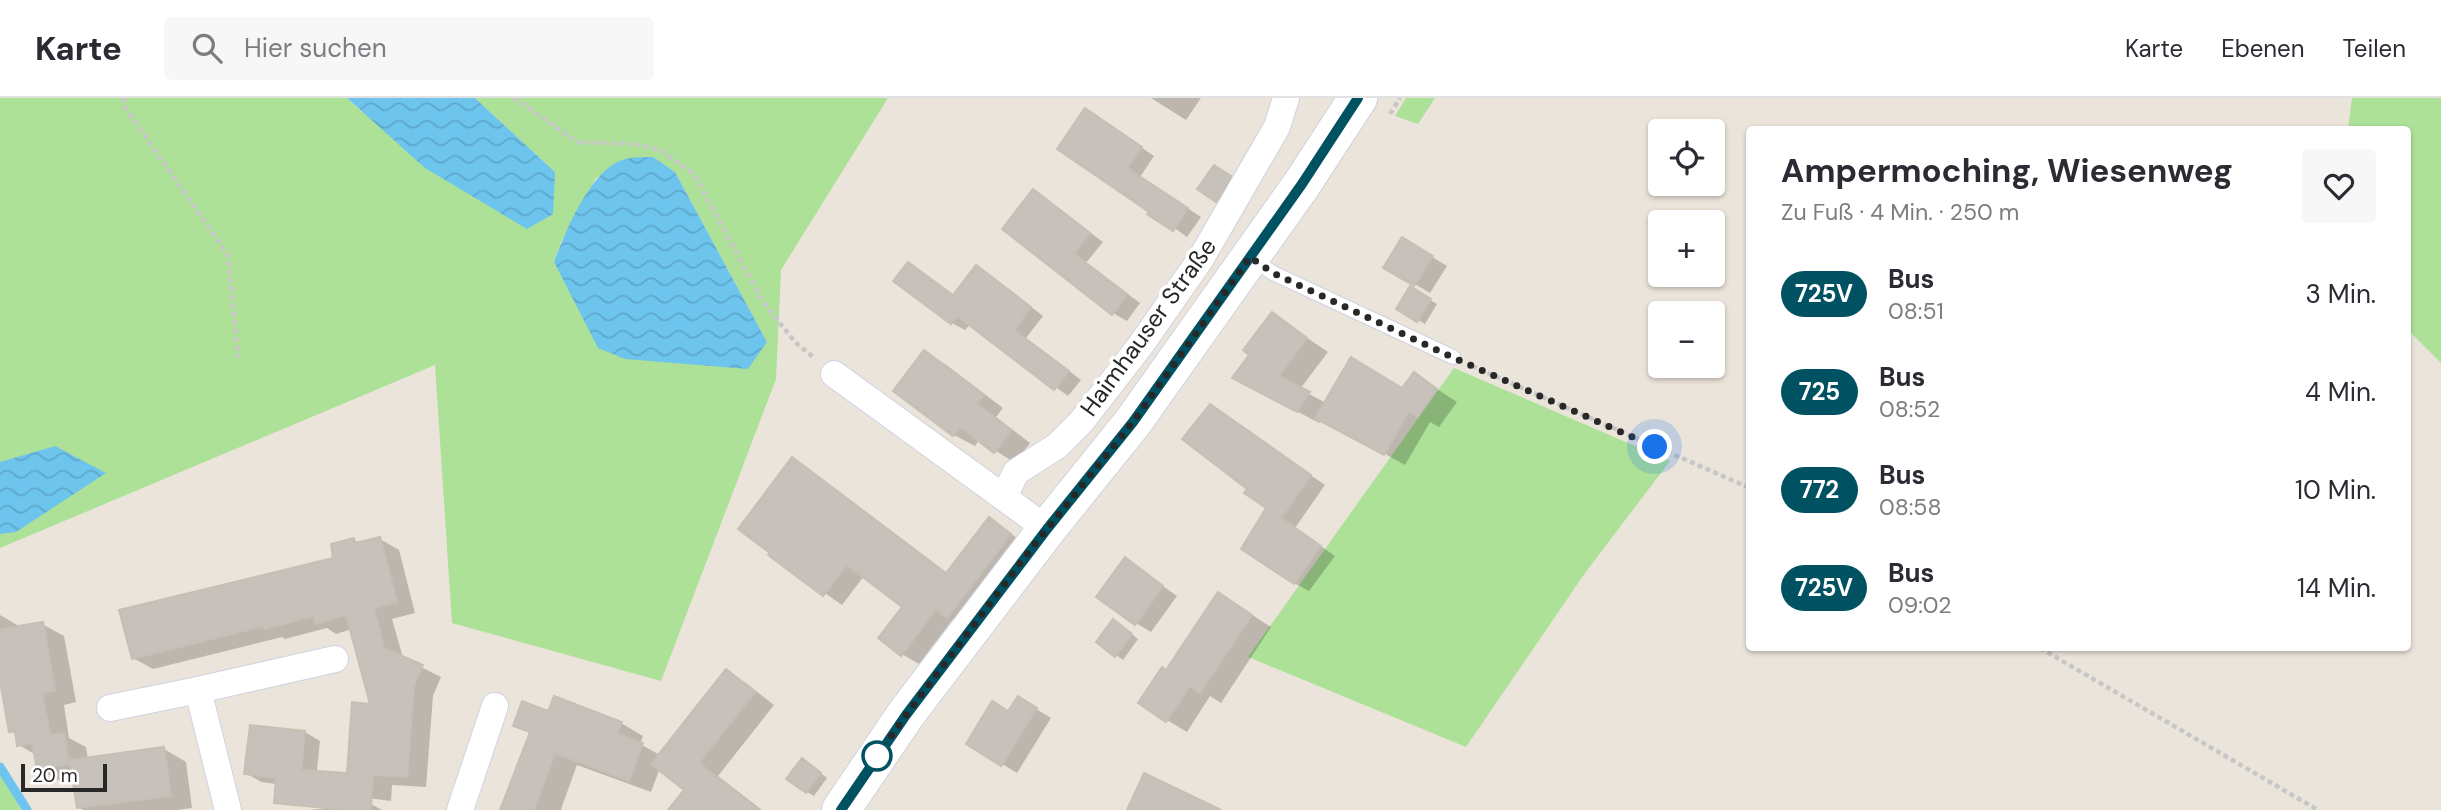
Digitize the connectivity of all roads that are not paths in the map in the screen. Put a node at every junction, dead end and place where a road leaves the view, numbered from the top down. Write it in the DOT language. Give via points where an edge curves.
graph roads {
  1 [pos="1286,98"];
  2 [pos="1351,100"];
  3 [pos="1250,257"];
  4 [pos="1452,357"];
  5 [pos="834,374"];
  6 [pos="1004,496"];
  7 [pos="1047,529"];
  8 [pos="335,659"];
  9 [pos="198,690"];
  10 [pos="495,706"];
  11 [pos="110,708"];
  12 [pos="229,810"];
  13 [pos="460,810"];
  14 [pos="841,810"];
  1 -- 6 [label="street, Haimhauser Straße" via="1277,127 1175,299 1081,422 1057,446 1016,472"];
  2 -- 3 [label="main road, Haimhauser Straße" via="1302,184"];
  3 -- 4 [label="lane" via="1273,273"];
  3 -- 7 [label="main road, Haimhauser Straße" via="1133,422"];
  5 -- 6 [label="street"];
  6 -- 7 [label="street"];
  7 -- 14 [label="main road, Haimhauser Straße" via="906,715"];
  8 -- 9 [label="street"];
  9 -- 11 [label="street"];
  9 -- 12 [label="street"];
  10 -- 13 [label="street"];
}
